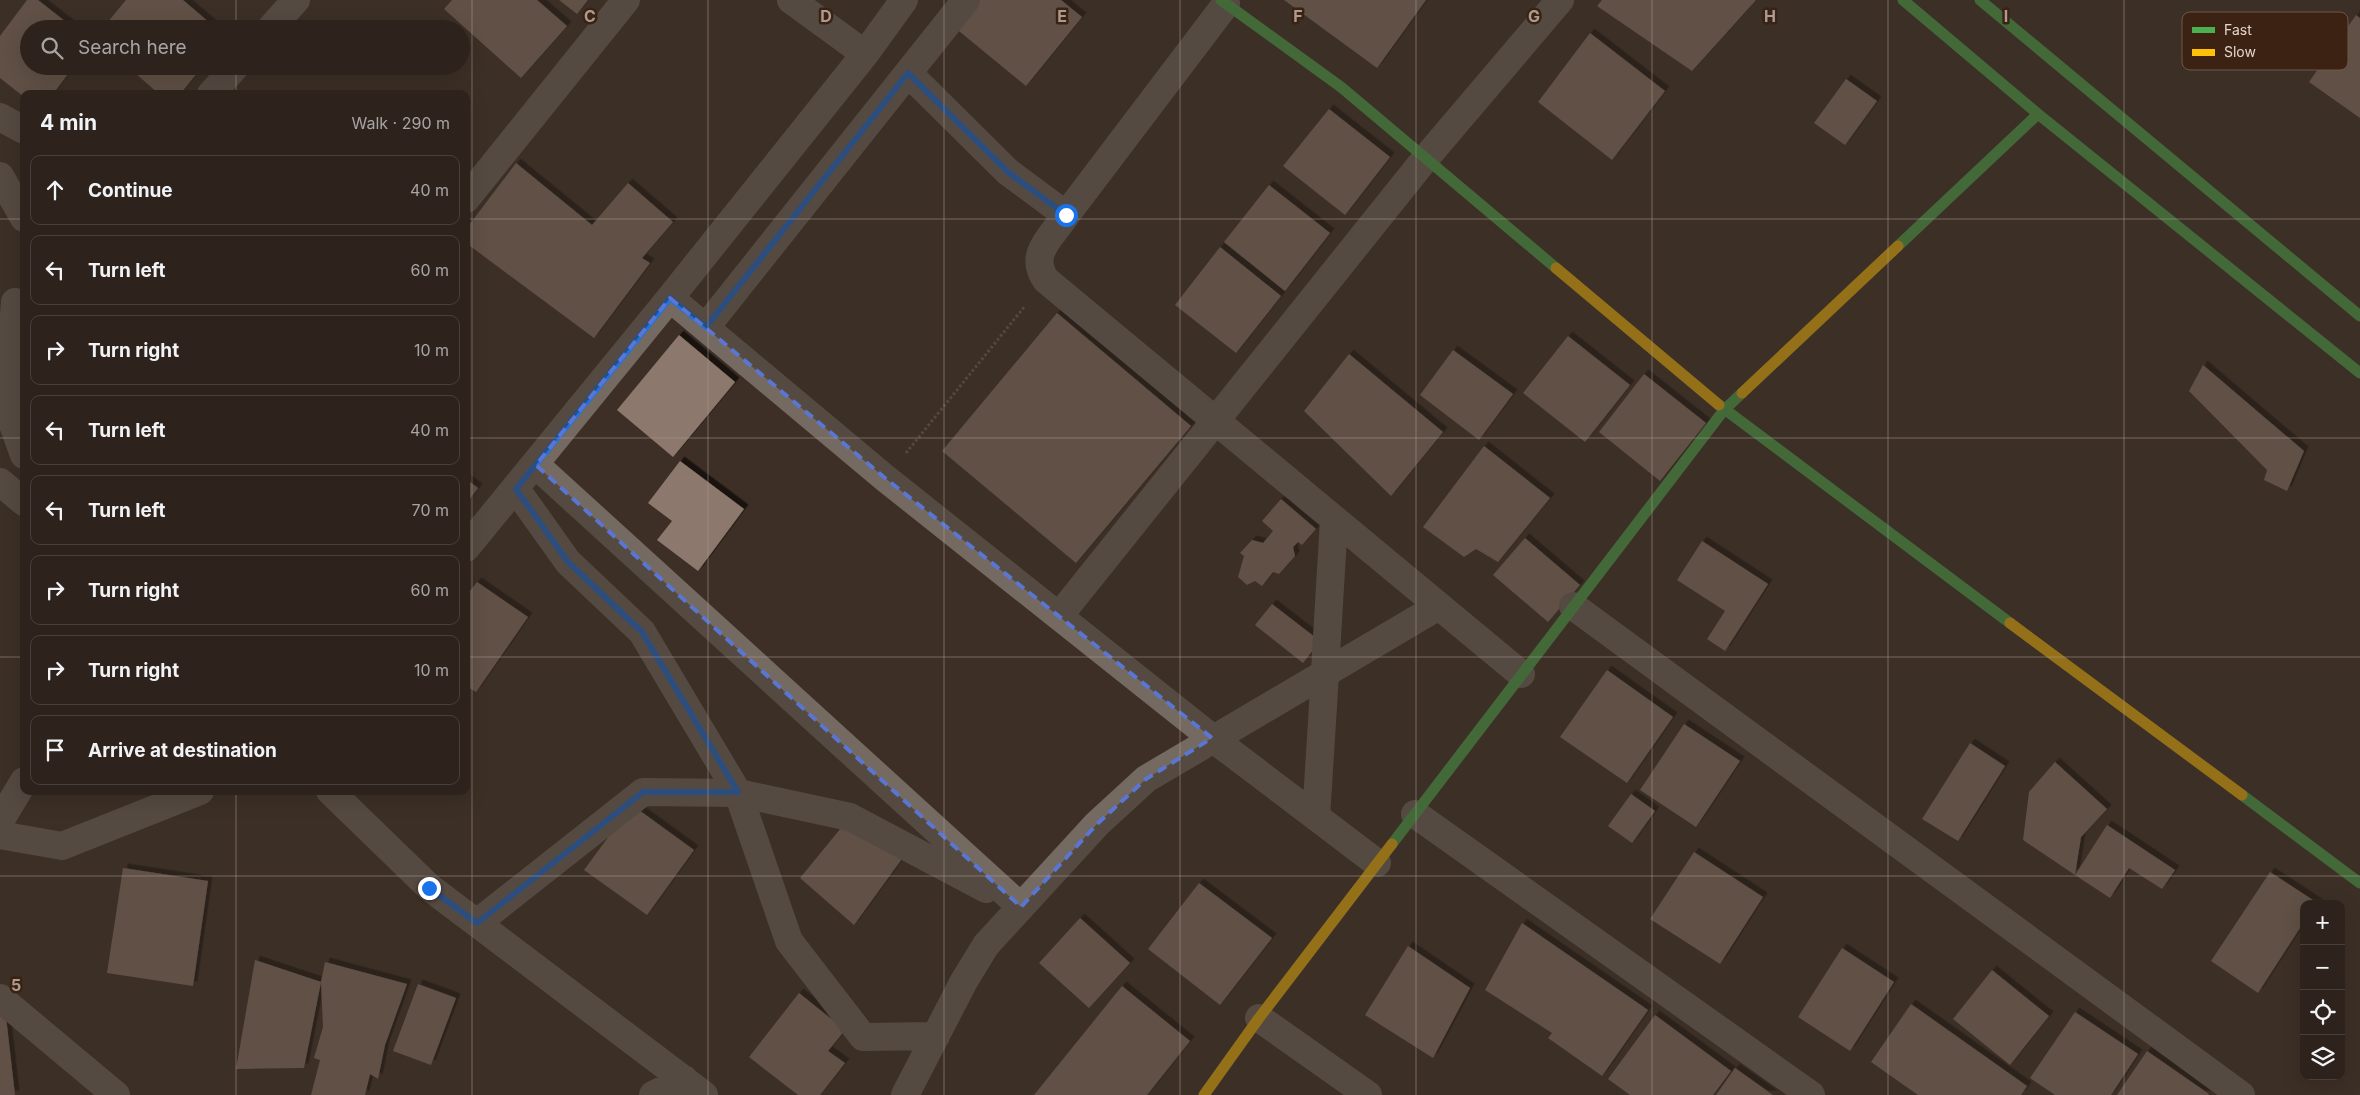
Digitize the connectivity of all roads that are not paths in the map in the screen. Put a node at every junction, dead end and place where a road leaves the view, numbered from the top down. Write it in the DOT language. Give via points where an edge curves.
graph roads {
  1 [pos="296,0"];
  2 [pos="626,0"];
  3 [pos="791,0"];
  4 [pos="904,0"];
  5 [pos="966,0"];
  6 [pos="1560,0"];
  7 [pos="1902,0"];
  8 [pos="1980,0"];
  9 [pos="1224,2"];
  10 [pos="278,20"];
  11 [pos="865,54"];
  12 [pos="908,73"];
  13 [pos="228,75"];
  14 [pos="215,90"];
  15 [pos="2038,114"];
  16 [pos="0,117"];
  17 [pos="20,128"];
  18 [pos="1425,159"];
  19 [pos="8,185"];
  20 [pos="470,194"];
  21 [pos="20,210"];
  22 [pos="1066,215"];
  23 [pos="670,298"];
  24 [pos="13,304"];
  25 [pos="2360,316"];
  26 [pos="706,327"];
  27 [pos="2360,373"];
  28 [pos="1724,410"];
  29 [pos="1214,420"];
  30 [pos="20,444"];
  31 [pos="536,465"];
  32 [pos="0,482"];
  33 [pos="516,489"];
  34 [pos="20,499"];
  35 [pos="1334,520"];
  36 [pos="470,543"];
  37 [pos="1439,606"];
  38 [pos="1573,606"];
  39 [pos="1059,616"];
  40 [pos="1521,674"];
  41 [pos="1212,738"];
  42 [pos="20,788"];
  43 [pos="738,792"];
  44 [pos="190,795"];
  45 [pos="334,795"];
  46 [pos="1415,814"];
  47 [pos="1316,817"];
  48 [pos="0,821"];
  49 [pos="0,835"];
  50 [pos="1377,863"];
  51 [pos="2360,883"];
  52 [pos="1021,907"];
  53 [pos="477,923"];
  54 [pos="0,998"];
  55 [pos="1259,1018"];
  56 [pos="936,1036"];
  57 [pos="694,1087"];
  58 [pos="116,1095"];
  59 [pos="653,1095"];
  60 [pos="905,1095"];
  61 [pos="1204,1095"];
  62 [pos="1368,1095"];
  63 [pos="1811,1095"];
  64 [pos="2241,1095"];
  1 -- 10 [label="street"];
  2 -- 20 [label="street"];
  3 -- 11 [label="street"];
  4 -- 11 [label="street"];
  5 -- 12 [label="street"];
  6 -- 18 [label="street"];
  7 -- 15 [label="street"];
  8 -- 25 [label="street"];
  9 -- 18 [label="street" via="1341,88"];
  9 -- 22 [label="street"];
  11 -- 23 [label="street"];
  12 -- 22 [label="street" via="1008,172"];
  12 -- 26 [label="street"];
  13 -- 14 [label="street"];
  15 -- 27 [label="street"];
  15 -- 28 [label="street"];
  16 -- 17 [label="street"];
  18 -- 28 [label="street"];
  18 -- 29 [label="street"];
  19 -- 21 [label="street"];
  22 -- 29 [label="street" via="1038,256 1038,269 1046,280"];
  23 -- 26 [label="street"];
  23 -- 31 [label="street"];
  24 -- 30 [label="street" via="7,408"];
  26 -- 39 [label="street" via="886,478"];
  28 -- 38 [label="street"];
  28 -- 51 [label="street"];
  29 -- 35 [label="street"];
  29 -- 39 [label="street"];
  31 -- 33 [label="street"];
  31 -- 52 [label="street"];
  32 -- 34 [label="street"];
  33 -- 36 [label="street"];
  33 -- 43 [label="street" via="568,562 642,632"];
  35 -- 37 [label="street"];
  35 -- 47 [label="street, bridge"];
  37 -- 40 [label="street"];
  37 -- 41 [label="street"];
  38 -- 40 [label="street"];
  38 -- 64 [label="street"];
  39 -- 41 [label="street"];
  40 -- 46 [label="street"];
  41 -- 47 [label="street"];
  41 -- 52 [label="street" via="1146,779 1097,824"];
  42 -- 48 [label="street"];
  43 -- 52 [label="street" via="850,817"];
  43 -- 53 [label="street" via="643,792"];
  43 -- 56 [label="street" via="789,941 863,1036"];
  44 -- 49 [label="street" via="62,846"];
  45 -- 53 [label="street" via="429,888"];
  46 -- 50 [label="street"];
  46 -- 63 [label="street"];
  47 -- 50 [label="street"];
  50 -- 55 [label="street"];
  52 -- 56 [label="street" via="986,945"];
  53 -- 57 [label="street"];
  54 -- 58 [label="street"];
  55 -- 61 [label="street"];
  55 -- 62 [label="street"];
  56 -- 60 [label="street"];
  57 -- 59 [label="street"];
}
